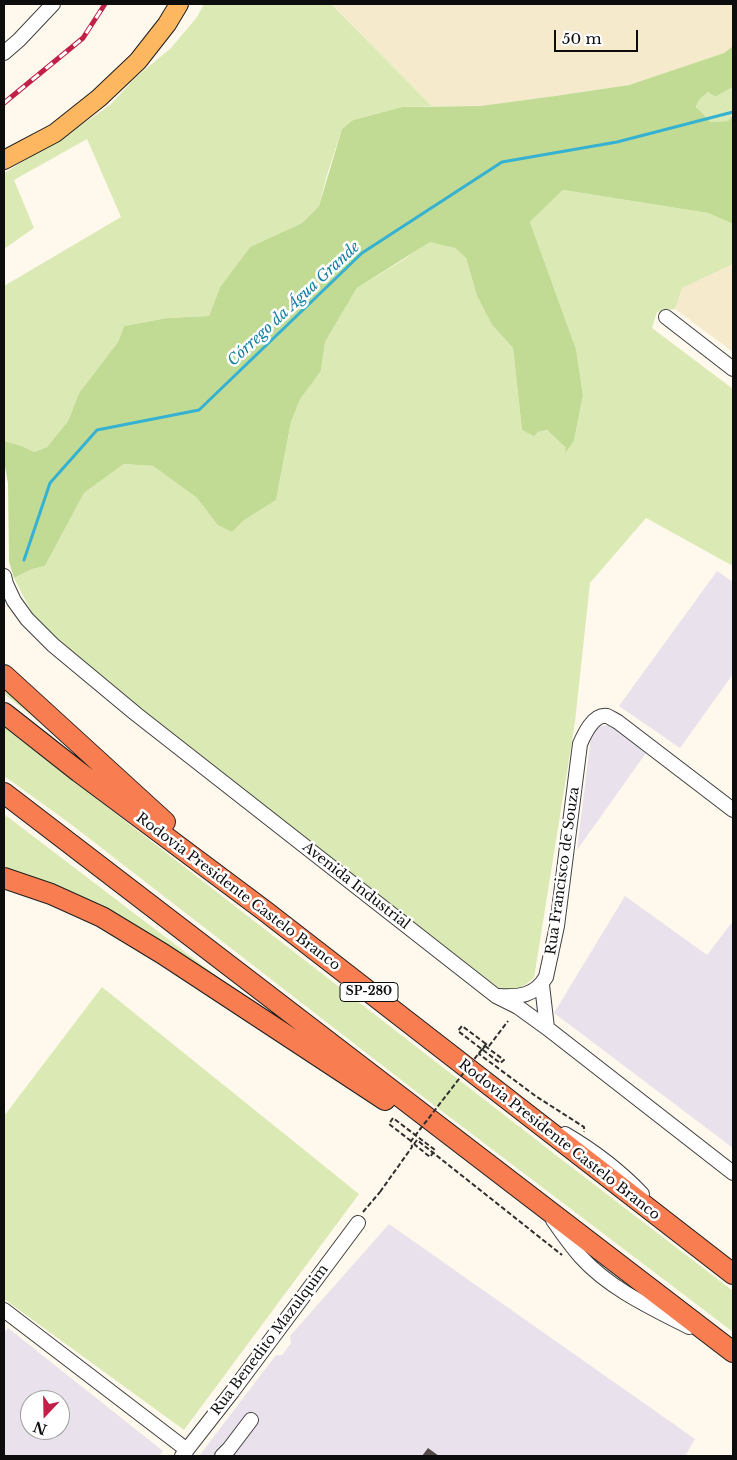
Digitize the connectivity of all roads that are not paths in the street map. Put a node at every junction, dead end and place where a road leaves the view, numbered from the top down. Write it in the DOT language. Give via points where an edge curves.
graph roads {
  1 [pos="54,4"];
  2 [pos="179,4"];
  3 [pos="4,53"];
  4 [pos="4,160"];
  5 [pos="666,317"];
  6 [pos="733,370"];
  7 [pos="4,576"];
  8 [pos="4,675"];
  9 [pos="4,713"];
  10 [pos="4,793"];
  11 [pos="733,810"];
  12 [pos="4,878"];
  13 [pos="266,912"];
  14 [pos="542,985"];
  15 [pos="496,996"];
  16 [pos="547,1028"];
  17 [pos="492,1168"];
  18 [pos="733,1173"];
  19 [pos="358,1223"];
  20 [pos="733,1274"];
  21 [pos="4,1310"];
  22 [pos="727,1348"];
  23 [pos="250,1420"];
  24 [pos="230,1454"];
  25 [pos="183,1455"];
  1 -- 3 [label="street"];
  2 -- 4 [label="main road" via="138,61 98,98 55,133"];
  5 -- 6 [label="street"];
  7 -- 15 [label="street, Avenida Industrial" via="14,601 53,644 136,714"];
  8 -- 13 [label="highway"];
  9 -- 13 [label="highway, Rodovia Presidente Castelo Branco / SP-280"];
  10 -- 17 [label="highway"];
  11 -- 14 [label="street, Rua Francisco de Souza" via="609,716 603,716 590,726 580,744 557,926"];
  12 -- 17 [label="highway" via="51,894 102,917"];
  13 -- 20 [label="highway, Rodovia Presidente Castelo Branco / SP-280"];
  14 -- 15 [label="street" via="523,995"];
  14 -- 16 [label="street"];
  15 -- 16 [label="street, Avenida Industrial"];
  16 -- 18 [label="street, Avenida Industrial"];
  17 -- 22 [label="highway"];
  19 -- 25 [label="street, Rua Benedito Mazulquim"];
  21 -- 25 [label="street"];
  23 -- 24 [label="street"];
}
